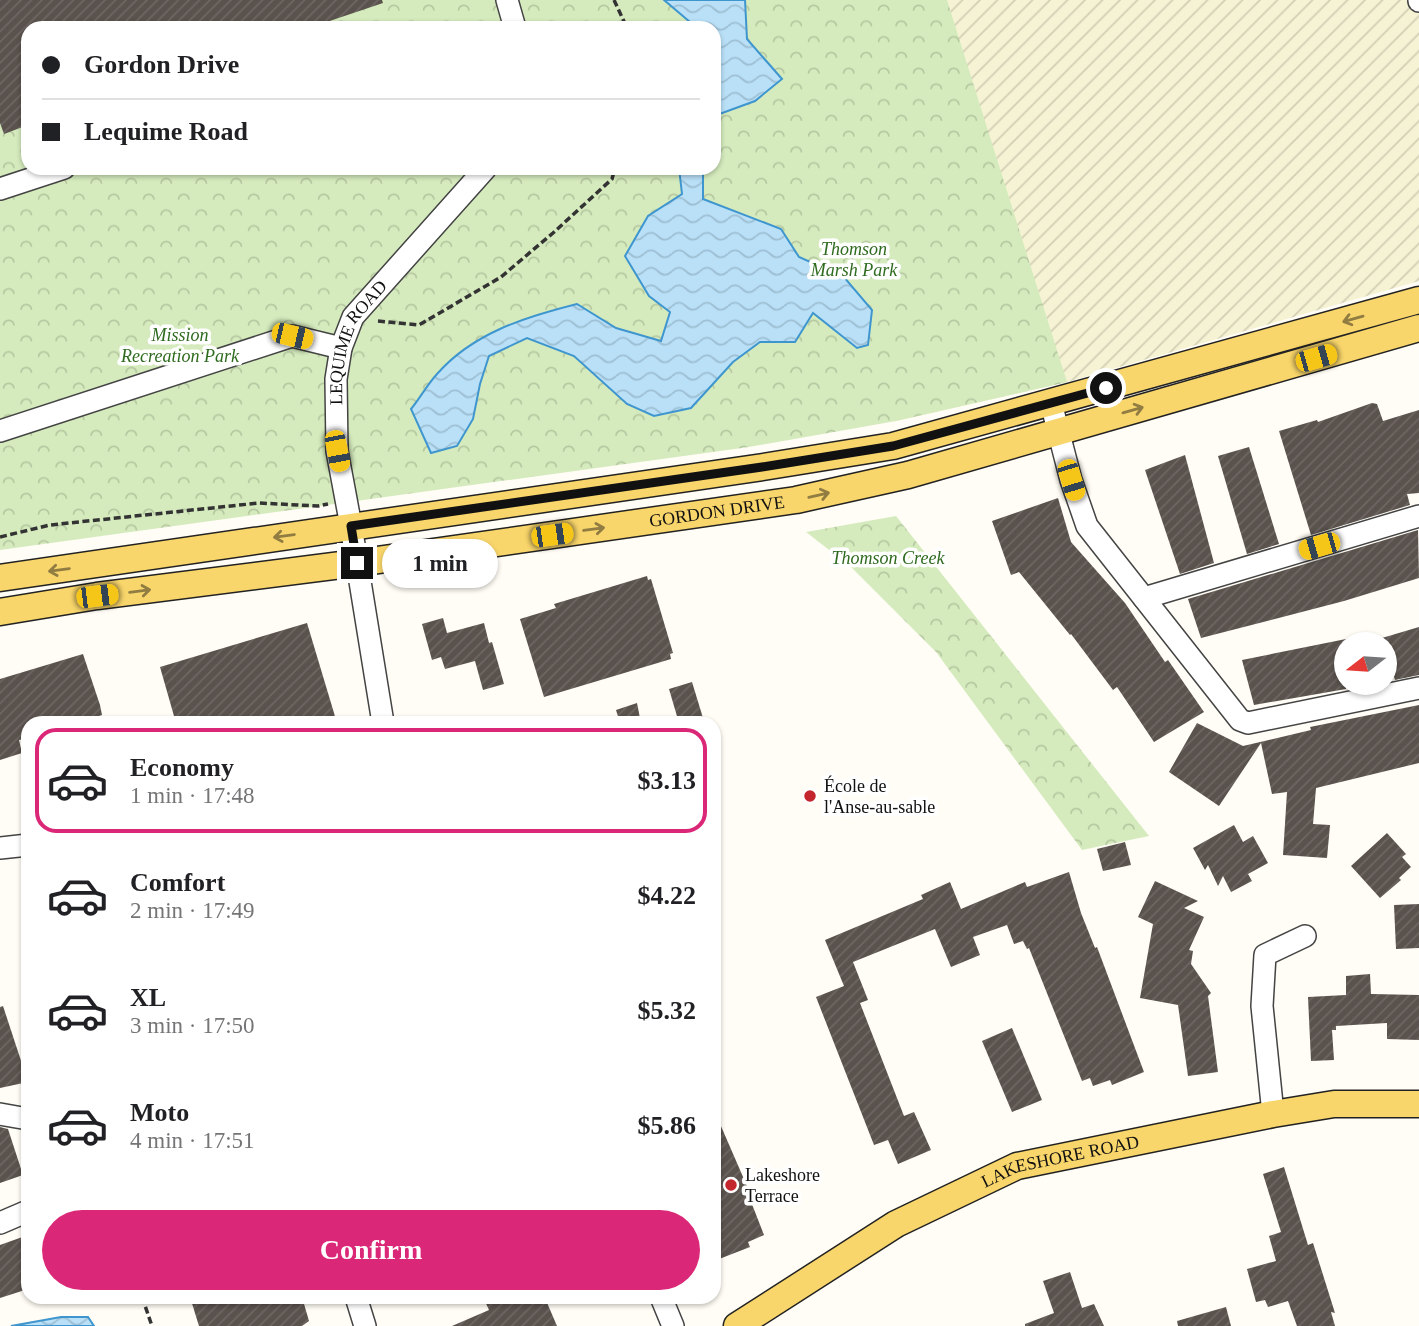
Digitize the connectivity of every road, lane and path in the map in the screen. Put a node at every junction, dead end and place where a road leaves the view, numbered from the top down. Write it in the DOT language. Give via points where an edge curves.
graph roads {
  1 [pos="507,0"];
  2 [pos="614,0"];
  3 [pos="513,21"];
  4 [pos="624,21"];
  5 [pos="43,175"];
  6 [pos="480,175"];
  7 [pos="613,175"];
  8 [pos="0,189"];
  9 [pos="1419,300"];
  10 [pos="378,321"];
  11 [pos="1419,328"];
  12 [pos="341,348"];
  13 [pos="1051,403"];
  14 [pos="0,431"];
  15 [pos="1059,431"];
  16 [pos="346,500"];
  17 [pos="1419,516"];
  18 [pos="351,526"];
  19 [pos="0,537"];
  20 [pos="357,563"];
  21 [pos="0,578"];
  22 [pos="1144,598"];
  23 [pos="0,612"];
  24 [pos="1419,688"];
  25 [pos="382,716"];
  26 [pos="21,846"];
  27 [pos="0,848"];
  28 [pos="1305,936"];
  29 [pos="1419,1104"];
  30 [pos="0,1114"];
  31 [pos="1273,1114"];
  32 [pos="21,1118"];
  33 [pos="21,1214"];
  34 [pos="0,1223"];
  35 [pos="144,1304"];
  36 [pos="358,1304"];
  37 [pos="665,1304"];
  38 [pos="152,1326"];
  39 [pos="365,1326"];
  40 [pos="673,1326"];
  41 [pos="737,1326"];
  1 -- 3 [label="street"];
  2 -- 4 [label="path"];
  5 -- 8 [label="street"];
  6 -- 12 [label="street, LEQUIME ROAD" via="353,317"];
  7 -- 10 [label="path" via="501,277 419,325"];
  9 -- 13 [label="main road, GORDON DRIVE, one-way"];
  15 -- 11 [label="main road, GORDON DRIVE, one-way"];
  12 -- 14 [label="street" via="292,336"];
  12 -- 16 [label="street, LEQUIME ROAD" via="336,379 337,451"];
  13 -- 15 [label="street"];
  13 -- 18 [label="main road, GORDON DRIVE" via="893,446"];
  20 -- 15 [label="main road, GORDON DRIVE, one-way" via="796,500 908,475"];
  15 -- 22 [label="street" via="1087,526"];
  16 -- 18 [label="street, LEQUIME ROAD"];
  16 -- 19 [label="path" via="318,506 259,503 50,525"];
  17 -- 22 [label="street"];
  18 -- 20 [label="street, LEQUIME ROAD"];
  18 -- 21 [label="main road, GORDON DRIVE, one-way"];
  23 -- 20 [label="main road, GORDON DRIVE, one-way"];
  20 -- 25 [label="street, LEQUIME ROAD"];
  22 -- 24 [label="street" via="1240,720 1248,723"];
  26 -- 27 [label="street"];
  28 -- 31 [label="street" via="1265,956 1262,1006"];
  29 -- 31 [label="main road, LAKESHORE ROAD" via="1334,1104"];
  30 -- 32 [label="street"];
  31 -- 41 [label="main road, LAKESHORE ROAD" via="1017,1166 896,1224"];
  33 -- 34 [label="street"];
  35 -- 38 [label="path"];
  36 -- 39 [label="street"];
  37 -- 40 [label="street"];
}
